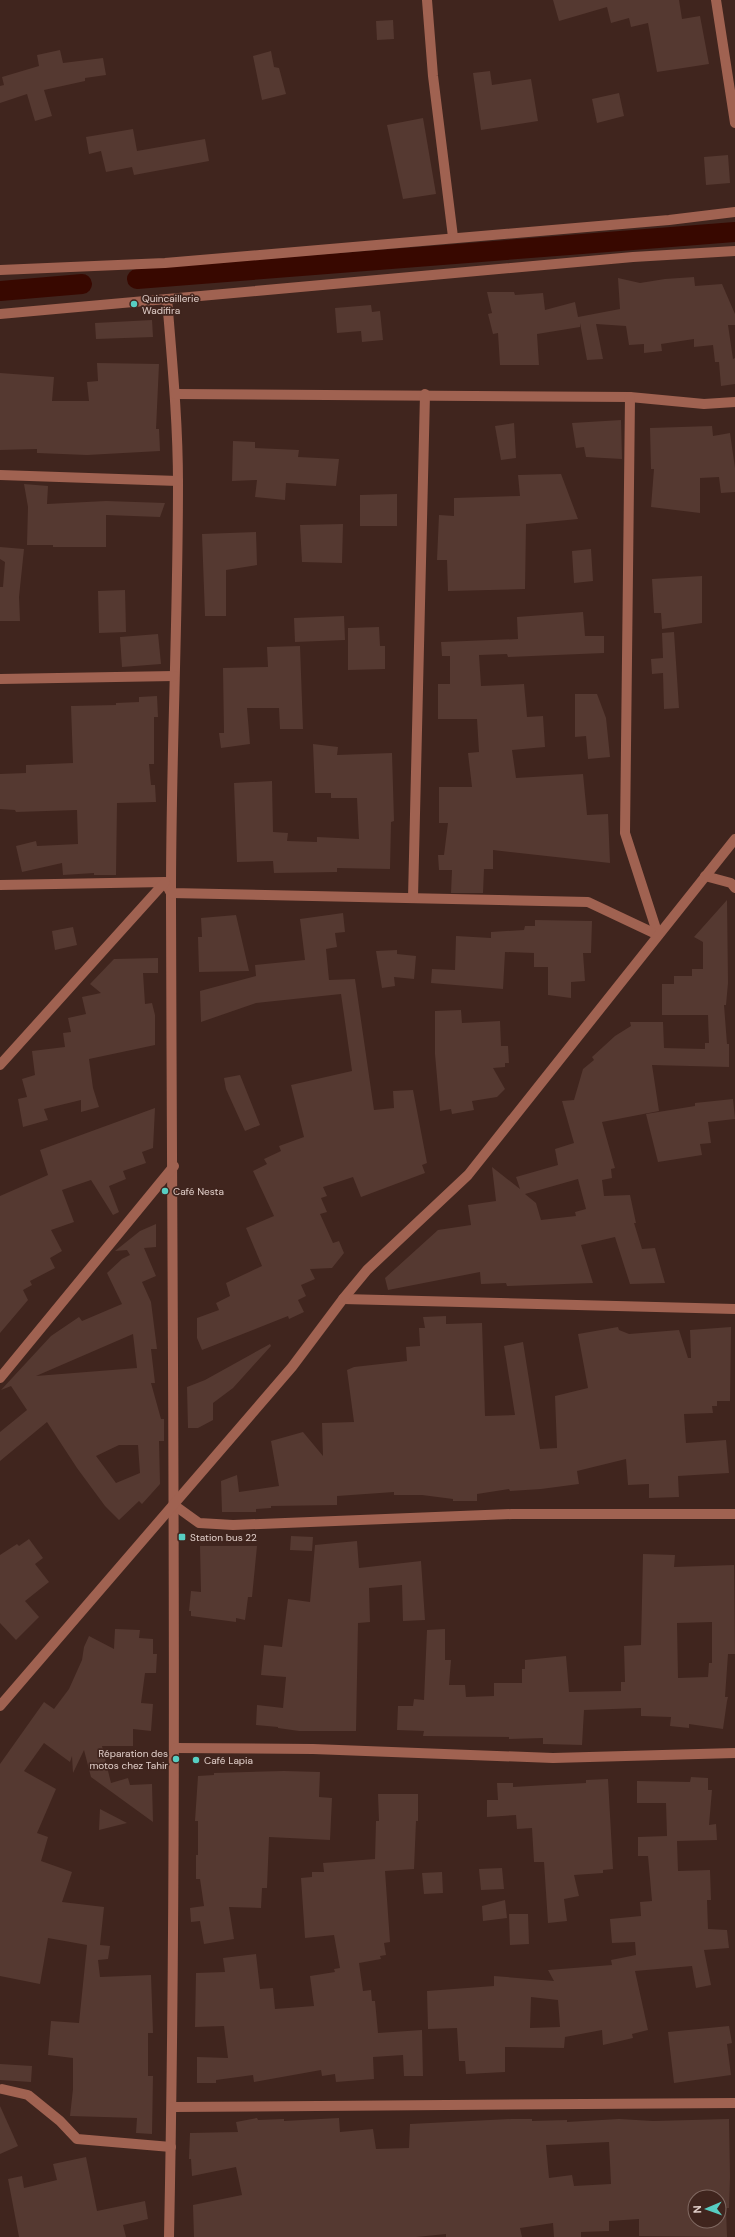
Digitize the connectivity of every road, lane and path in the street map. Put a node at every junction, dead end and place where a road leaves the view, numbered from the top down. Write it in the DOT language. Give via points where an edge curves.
graph roads {
  1 [pos="427,0"];
  2 [pos="716,0"];
  3 [pos="735,123"];
  4 [pos="735,212"];
  5 [pos="452,237"];
  6 [pos="735,251"];
  7 [pos="0,270"];
  8 [pos="167,299"];
  9 [pos="0,314"];
  10 [pos="175,394"];
  11 [pos="425,394"];
  12 [pos="630,397"];
  13 [pos="735,402"];
  14 [pos="0,475"];
  15 [pos="178,481"];
  16 [pos="174,676"];
  17 [pos="0,678"];
  18 [pos="735,839"];
  19 [pos="705,876"];
  20 [pos="165,882"];
  21 [pos="0,885"];
  22 [pos="735,888"];
  23 [pos="172,893"];
  24 [pos="413,898"];
  25 [pos="658,935"];
  26 [pos="0,1066"];
  27 [pos="174,1166"];
  28 [pos="343,1299"];
  29 [pos="735,1310"];
  30 [pos="0,1378"];
  31 [pos="174,1505"];
  32 [pos="735,1514"];
  33 [pos="0,1706"];
  34 [pos="175,1748"];
  35 [pos="735,1753"];
  36 [pos="2,2089"];
  37 [pos="735,2103"];
  38 [pos="173,2107"];
  39 [pos="171,2146"];
  40 [pos="170,2237"];
  1 -- 5 [label="street" via="433,76"];
  2 -- 3 [label="street"];
  4 -- 5 [label="street" via="670,220"];
  5 -- 7 [label="street" via="165,263"];
  6 -- 8 [label="street" via="633,257"];
  8 -- 9 [label="street"];
  8 -- 10 [label="street"];
  10 -- 11 [label="street"];
  10 -- 15 [label="street"];
  11 -- 12 [label="street"];
  11 -- 24 [label="street"];
  12 -- 13 [label="street" via="704,404"];
  12 -- 25 [label="street" via="625,833"];
  14 -- 15 [label="street"];
  15 -- 16 [label="street"];
  16 -- 17 [label="street"];
  16 -- 23 [label="street"];
  18 -- 19 [label="street"];
  19 -- 22 [label="street" via="732,883"];
  19 -- 25 [label="street"];
  20 -- 21 [label="street"];
  20 -- 23 [label="street"];
  20 -- 26 [label="street"];
  23 -- 24 [label="street"];
  23 -- 27 [label="street"];
  24 -- 25 [label="street" via="588,902"];
  25 -- 28 [label="street" via="468,1176 367,1270"];
  27 -- 30 [label="street"];
  27 -- 31 [label="street"];
  28 -- 29 [label="street"];
  28 -- 31 [label="street" via="292,1367"];
  31 -- 32 [label="street" via="199,1523 233,1525 512,1514"];
  31 -- 33 [label="street"];
  31 -- 34 [label="street"];
  34 -- 35 [label="street" via="313,1749 553,1758"];
  34 -- 38 [label="street"];
  36 -- 39 [label="street" via="28,2095 60,2121 77,2139"];
  37 -- 38 [label="street"];
  38 -- 39 [label="street"];
  39 -- 40 [label="street"];
}
